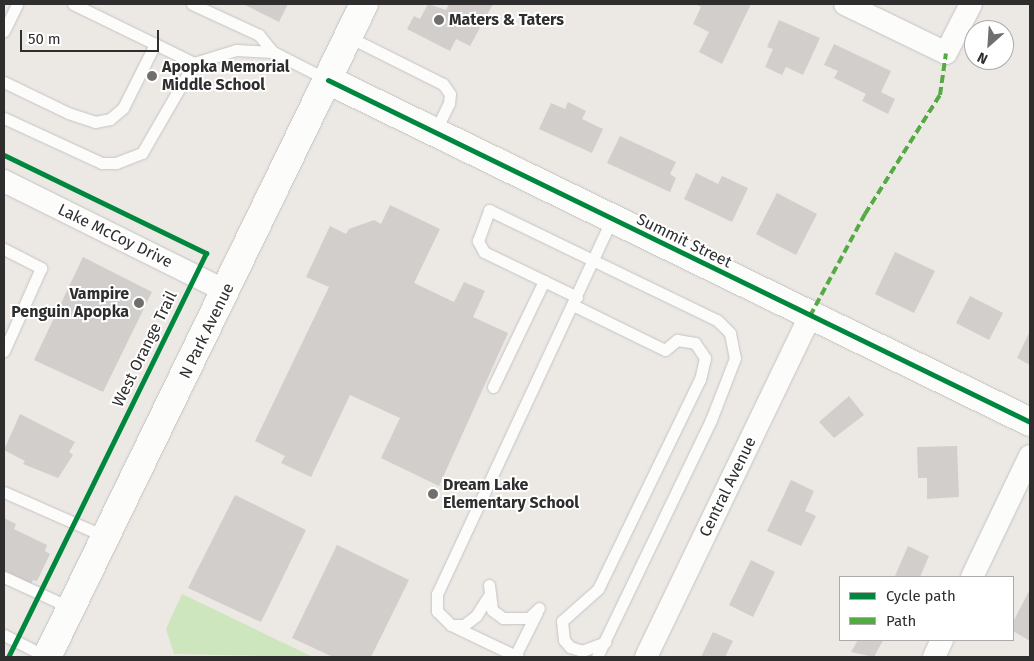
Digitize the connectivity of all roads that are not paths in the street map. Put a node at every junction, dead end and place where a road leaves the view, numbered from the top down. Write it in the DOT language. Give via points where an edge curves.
graph roads {
  1 [pos="17,4"];
  2 [pos="73,4"];
  3 [pos="192,4"];
  4 [pos="364,4"];
  5 [pos="845,4"];
  6 [pos="971,4"];
  7 [pos="4,31"];
  8 [pos="348,37"];
  9 [pos="155,44"];
  10 [pos="273,52"];
  11 [pos="194,63"];
  12 [pos="328,80"];
  13 [pos="4,82"];
  14 [pos="4,118"];
  15 [pos="435,132"];
  16 [pos="4,181"];
  17 [pos="612,219"];
  18 [pos="4,249"];
  19 [pos="592,259"];
  20 [pos="544,281"];
  21 [pos="226,291"];
  22 [pos="575,301"];
  23 [pos="810,316"];
  24 [pos="4,351"];
  25 [pos="493,387"];
  26 [pos="1030,422"];
  27 [pos="1030,456"];
  28 [pos="4,492"];
  29 [pos="106,538"];
  30 [pos="972,576"];
  31 [pos="4,577"];
  32 [pos="489,585"];
  33 [pos="488,598"];
  34 [pos="71,608"];
  35 [pos="451,625"];
  36 [pos="4,635"];
  37 [pos="942,641"];
  38 [pos="605,642"];
  39 [pos="47,657"];
  40 [pos="516,657"];
  41 [pos="597,657"];
  42 [pos="646,657"];
  43 [pos="934,657"];
  1 -- 7 [label="lane"];
  2 -- 9 [label="lane"];
  3 -- 10 [label="lane" via="259,35"];
  4 -- 8 [label="street, N Park Avenue"];
  5 -- 6 [label="street" via="946,53"];
  8 -- 12 [label="street, N Park Avenue"];
  8 -- 15 [label="lane" via="443,84 450,94 449,103"];
  9 -- 11 [label="lane"];
  9 -- 13 [label="lane" via="123,108 110,119 95,122 68,113"];
  10 -- 11 [label="lane" via="236,50"];
  10 -- 12 [label="lane"];
  11 -- 14 [label="lane" via="142,153 126,160 102,163"];
  12 -- 15 [label="street, Summit Street"];
  12 -- 21 [label="street, N Park Avenue"];
  15 -- 17 [label="street, Summit Street"];
  16 -- 21 [label="street, Lake McCoy Drive"];
  17 -- 19 [label="lane"];
  17 -- 23 [label="street, Summit Street"];
  18 -- 24 [label="lane" via="41,268"];
  19 -- 20 [label="lane" via="489,210 478,241 484,252"];
  19 -- 22 [label="lane"];
  19 -- 38 [label="lane" via="717,320 730,333 735,358 729,381"];
  20 -- 22 [label="lane"];
  20 -- 25 [label="lane"];
  21 -- 29 [label="street, N Park Avenue"];
  22 -- 35 [label="lane" via="444,573 436,594 437,611"];
  22 -- 38 [label="lane" via="615,326 664,350 677,340 695,343 705,358 704,368 598,589 562,621 564,640 570,647 582,651"];
  23 -- 26 [label="street, Summit Street"];
  23 -- 42 [label="street, Central Avenue"];
  27 -- 30 [label="street"];
  28 -- 29 [label="lane"];
  29 -- 34 [label="street, N Park Avenue"];
  31 -- 34 [label="lane"];
  32 -- 33 [label="lane"];
  33 -- 35 [label="lane" via="476,616 464,625"];
  33 -- 40 [label="lane" via="492,610 503,618 529,618 539,608"];
  34 -- 39 [label="street, N Park Avenue"];
  35 -- 40 [label="lane"];
  36 -- 39 [label="lane"];
  37 -- 43 [label="street"];
  38 -- 41 [label="lane"];
}
